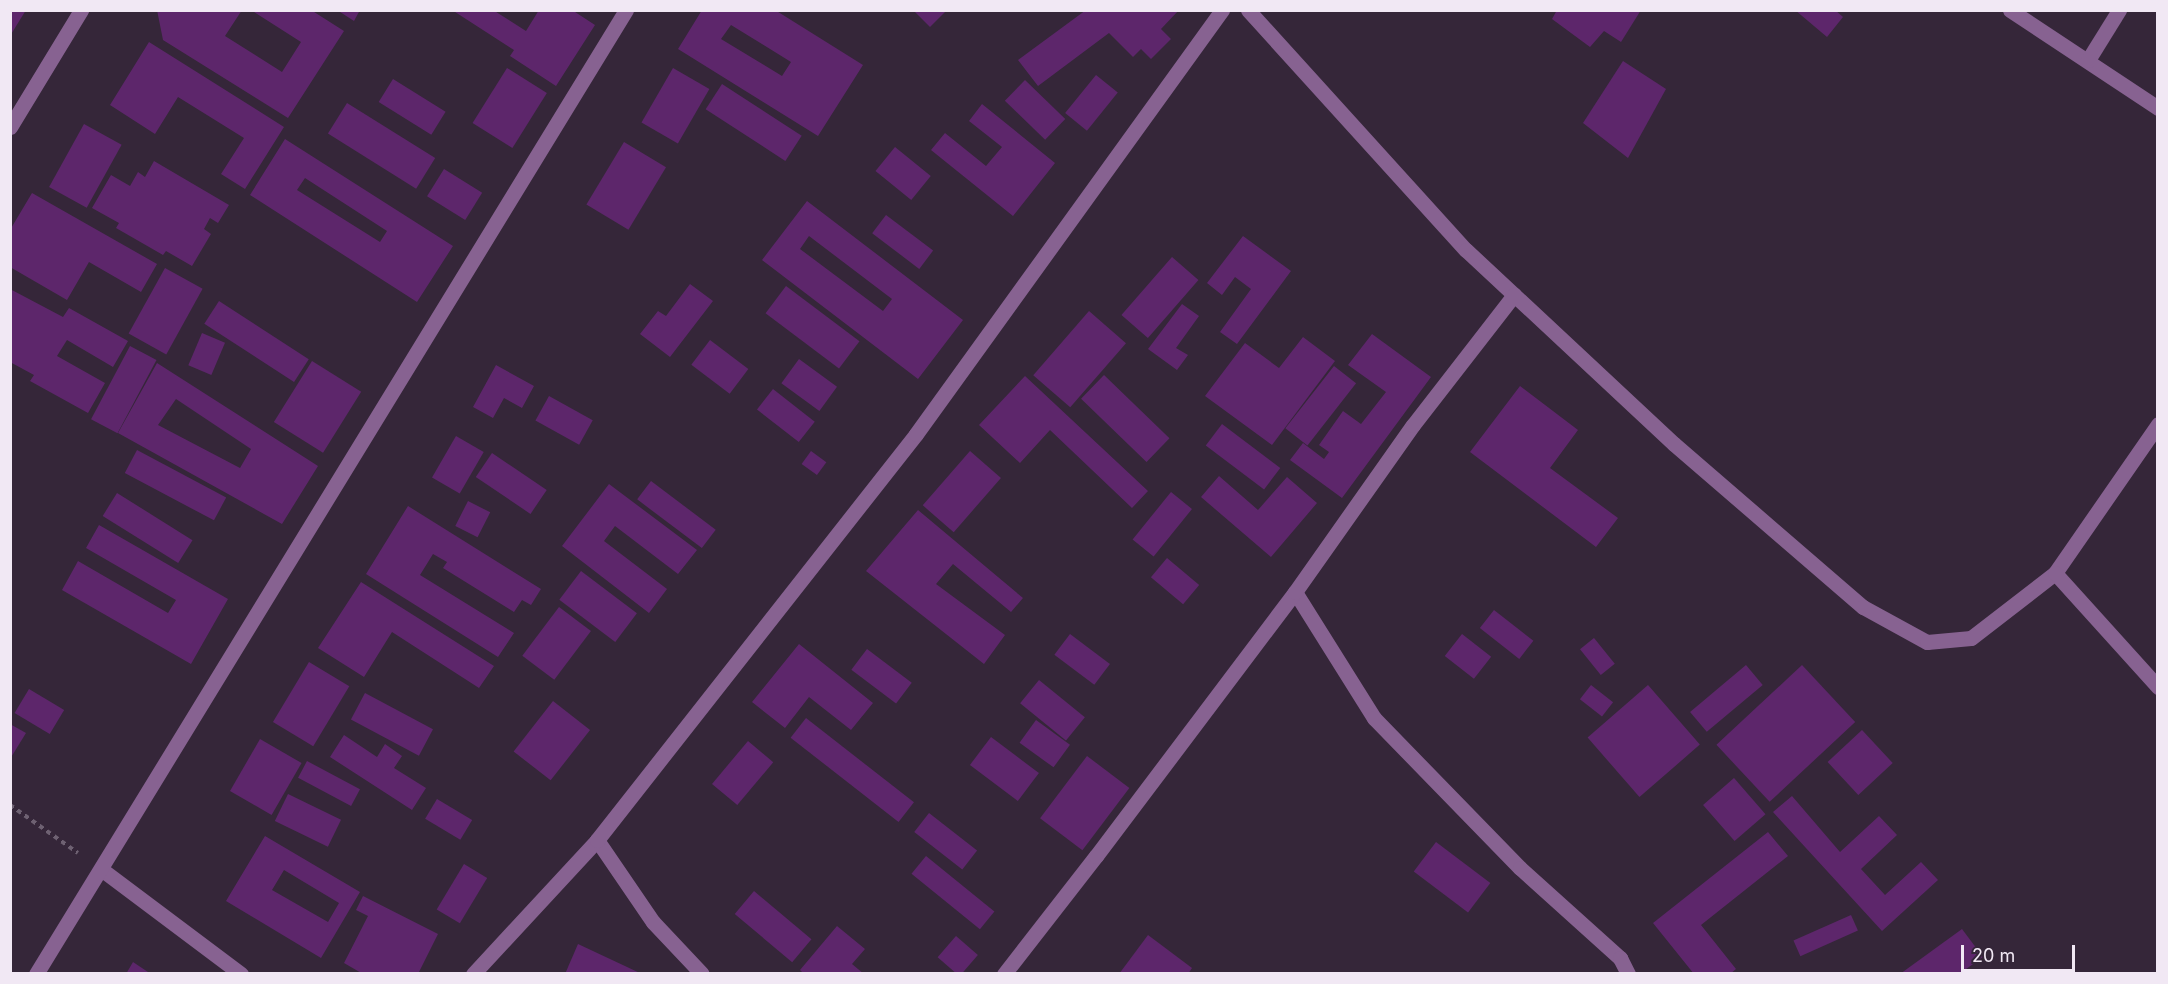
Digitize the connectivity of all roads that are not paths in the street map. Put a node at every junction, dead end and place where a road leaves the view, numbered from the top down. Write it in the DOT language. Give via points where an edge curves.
graph roads {
  1 [pos="81,10"];
  2 [pos="626,10"];
  3 [pos="1222,10"];
  4 [pos="1248,10"];
  5 [pos="2010,10"];
  6 [pos="2119,10"];
  7 [pos="2088,60"];
  8 [pos="2157,108"];
  9 [pos="10,127"];
  10 [pos="1514,295"];
  11 [pos="2157,424"];
  12 [pos="2055,573"];
  13 [pos="1295,592"];
  14 [pos="2157,687"];
  15 [pos="597,840"];
  16 [pos="101,869"];
  17 [pos="36,974"];
  18 [pos="240,974"];
  19 [pos="474,974"];
  20 [pos="702,974"];
  21 [pos="1004,974"];
  22 [pos="1628,974"];
  1 -- 9 [label="street"];
  2 -- 16 [label="street"];
  3 -- 15 [label="street" via="916,434"];
  4 -- 10 [label="street" via="1390,170"];
  5 -- 7 [label="street"];
  6 -- 7 [label="street"];
  7 -- 8 [label="street"];
  10 -- 12 [label="street" via="1674,444 1863,607 1927,642 1971,638"];
  10 -- 13 [label="street" via="1413,425"];
  11 -- 12 [label="street"];
  12 -- 14 [label="street"];
  13 -- 21 [label="street"];
  13 -- 22 [label="street" via="1374,718 1520,868 1620,958"];
  15 -- 19 [label="street"];
  15 -- 20 [label="street" via="653,922"];
  16 -- 17 [label="street"];
  16 -- 18 [label="street"];
}
